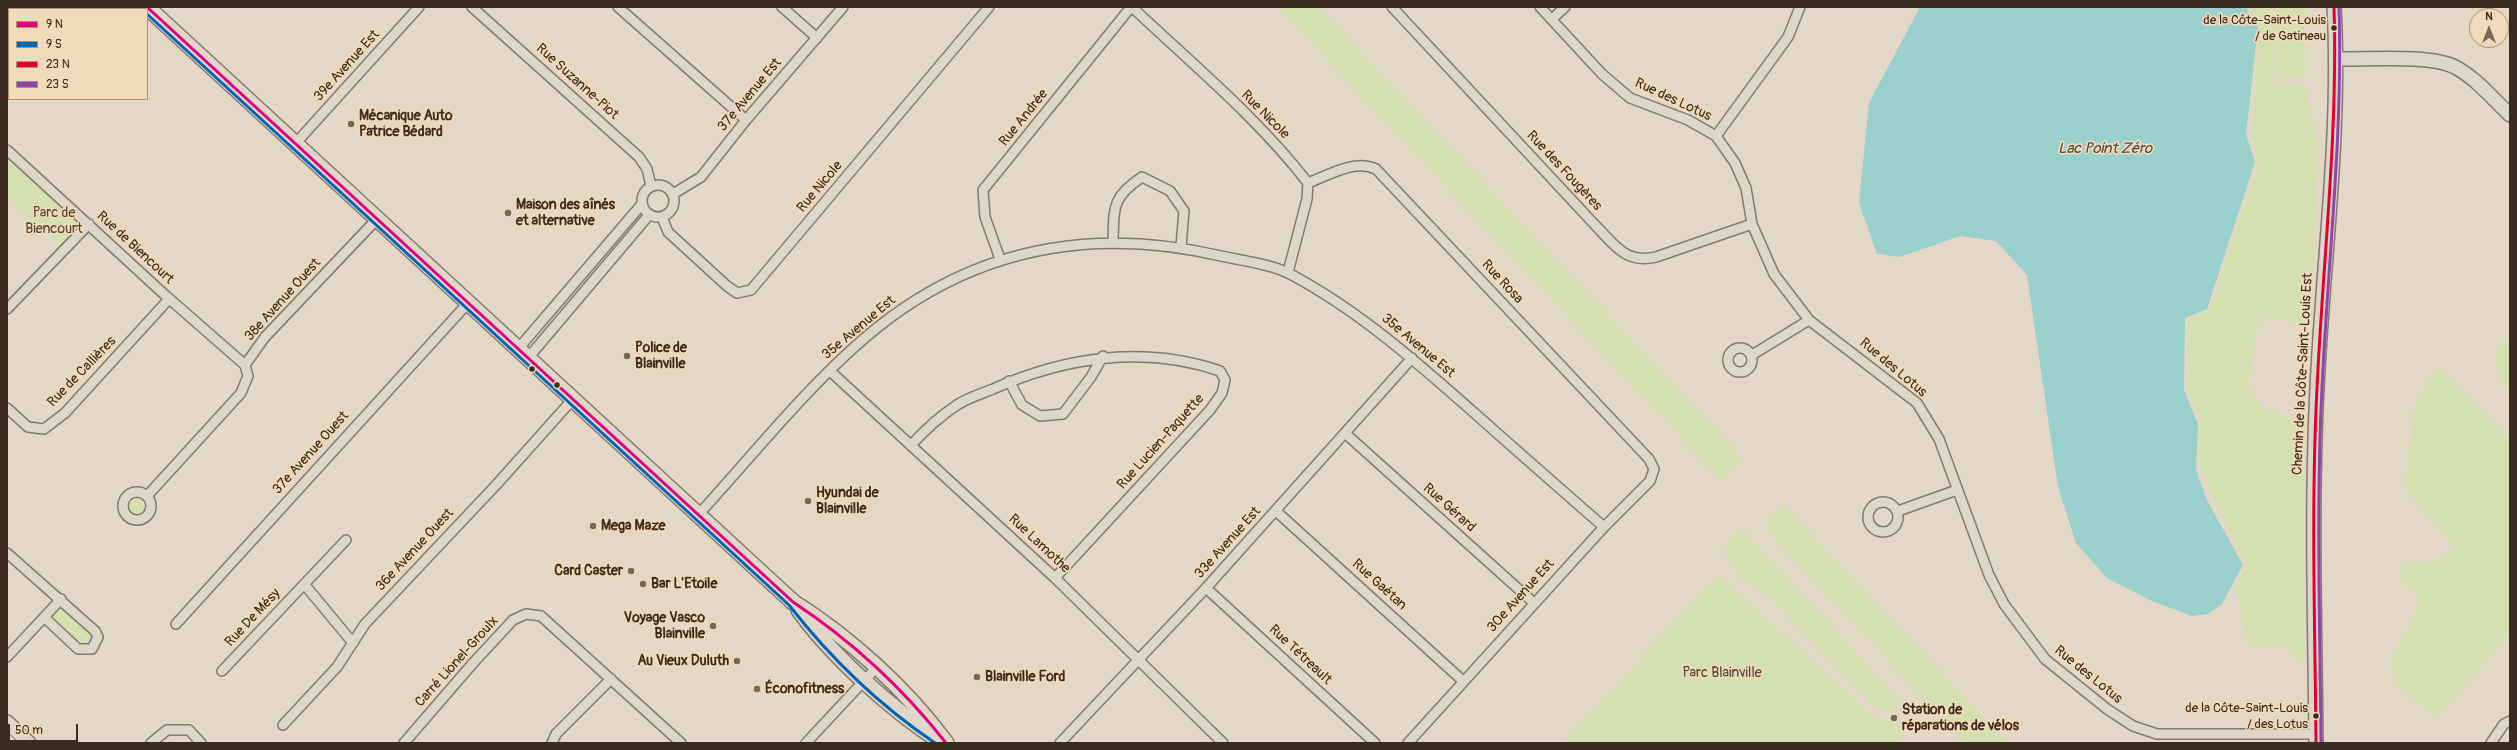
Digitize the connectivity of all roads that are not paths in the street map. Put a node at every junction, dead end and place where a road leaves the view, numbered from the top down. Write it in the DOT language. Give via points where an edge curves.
graph roads {
  1 [pos="147,7"];
  2 [pos="419,7"];
  3 [pos="472,7"];
  4 [pos="618,7"];
  5 [pos="782,7"];
  6 [pos="843,7"];
  7 [pos="989,7"];
  8 [pos="1132,7"];
  9 [pos="1392,7"];
  10 [pos="1540,7"];
  11 [pos="1565,7"];
  12 [pos="1800,7"];
  13 [pos="2334,7"];
  14 [pos="1552,19"];
  15 [pos="817,38"];
  16 [pos="2336,59"];
  17 [pos="2510,115"];
  18 [pos="746,120"];
  19 [pos="1716,136"];
  20 [pos="295,144"];
  21 [pos="7,150"];
  22 [pos="1308,183"];
  23 [pos="651,186"];
  24 [pos="673,194"];
  25 [pos="642,204"];
  26 [pos="649,214"];
  27 [pos="662,217"];
  28 [pos="377,219"];
  29 [pos="89,224"];
  30 [pos="1752,224"];
  31 [pos="1113,241"];
  32 [pos="1181,246"];
  33 [pos="1000,259"];
  34 [pos="591,265"];
  35 [pos="1288,272"];
  36 [pos="600,274"];
  37 [pos="169,299"];
  38 [pos="468,303"];
  39 [pos="7,309"];
  40 [pos="1809,320"];
  41 [pos="523,354"];
  42 [pos="1752,355"];
  43 [pos="1103,356"];
  44 [pos="1412,358"];
  45 [pos="246,365"];
  46 [pos="830,371"];
  47 [pos="1009,381"];
  48 [pos="573,399"];
  49 [pos="7,408"];
  50 [pos="1346,434"];
  51 [pos="911,445"];
  52 [pos="1654,469"];
  53 [pos="1958,490"];
  54 [pos="147,496"];
  55 [pos="1276,511"];
  56 [pos="1898,511"];
  57 [pos="698,515"];
  58 [pos="1604,527"];
  59 [pos="346,540"];
  60 [pos="7,553"];
  61 [pos="1055,578"];
  62 [pos="304,584"];
  63 [pos="1206,588"];
  64 [pos="60,599"];
  65 [pos="793,602"];
  66 [pos="1534,603"];
  67 [pos="44,617"];
  68 [pos="176,624"];
  69 [pos="353,643"];
  70 [pos="7,657"];
  71 [pos="1137,659"];
  72 [pos="876,668"];
  73 [pos="222,671"];
  74 [pos="611,679"];
  75 [pos="865,680"];
  76 [pos="1463,681"];
  77 [pos="2510,721"];
  78 [pos="7,722"];
  79 [pos="283,725"];
  80 [pos="2316,738"];
  81 [pos="2228,739"];
  82 [pos="29,743"];
  83 [pos="151,743"];
  84 [pos="201,743"];
  85 [pos="404,743"];
  86 [pos="552,743"];
  87 [pos="681,743"];
  88 [pos="806,743"];
  89 [pos="945,743"];
  90 [pos="1060,743"];
  91 [pos="1223,743"];
  92 [pos="1375,743"];
  93 [pos="1408,743"];
  94 [pos="2490,743"];
  1 -- 20 [label="main road"];
  2 -- 20 [label="street, 39e Avenue Est"];
  3 -- 23 [label="street, Rue Suzanne-Piot" via="639,157 647,170"];
  4 -- 18 [label="street"];
  5 -- 15 [label="street"];
  6 -- 15 [label="street, 37e Avenue Est"];
  7 -- 27 [label="street, Rue Nicole" via="751,290 737,293 727,286 668,232"];
  8 -- 22 [label="street, Rue Nicole" via="1288,156"];
  8 -- 33 [label="street, Rue Andrée" via="983,190 985,217"];
  9 -- 30 [label="street, Rue des Fougères" via="1595,225 1629,257 1641,260 1656,257"];
  10 -- 14 [label="street, Rue des Lotus"];
  11 -- 14 [label="street"];
  12 -- 19 [label="street" via="1788,36"];
  13 -- 16 [label="street, Chemin de la Côte-Saint-Louis Est"];
  14 -- 19 [label="street, Rue des Lotus" via="1602,74 1630,98 1688,120"];
  15 -- 18 [label="street, 37e Avenue Est"];
  16 -- 17 [label="street" via="2424,60 2450,65 2474,81"];
  16 -- 80 [label="street, Chemin de la Côte-Saint-Louis Est" via="2315,424"];
  18 -- 24 [label="street, 37e Avenue Est" via="702,177"];
  19 -- 30 [label="street, Rue des Lotus" via="1736,163 1746,188"];
  20 -- 28 [label="main road"];
  21 -- 29 [label="street, Rue de Biencourt"];
  22 -- 35 [label="street" via="1307,199"];
  22 -- 52 [label="street, Rue Rosa" via="1356,165 1367,164 1376,169 1649,458"];
  23 -- 24 [label="street" via="664,186"];
  23 -- 25 [label="street" via="642,197"];
  24 -- 27 [label="street" via="673,207"];
  25 -- 26 [label="street"];
  25 -- 34 [label="street"];
  26 -- 27 [label="street"];
  26 -- 36 [label="street"];
  28 -- 38 [label="main road"];
  28 -- 45 [label="street, 38e Avenue Ouest" via="264,337"];
  29 -- 37 [label="street, Rue de Biencourt"];
  29 -- 39 [label="street"];
  30 -- 40 [label="street, Rue des Lotus" via="1774,274"];
  31 -- 32 [label="street, 35e Avenue Est"];
  31 -- 32 [label="street" via="1114,208 1125,188 1142,177 1170,191 1184,211"];
  31 -- 33 [label="street, 35e Avenue Est" via="1060,247"];
  32 -- 35 [label="street, 35e Avenue Est"];
  33 -- 46 [label="street, 35e Avenue Est" via="951,280 912,302 877,328"];
  34 -- 36 [label="street"];
  34 -- 41 [label="street"];
  35 -- 44 [label="street, 35e Avenue Est" via="1365,320"];
  36 -- 41 [label="street"];
  37 -- 45 [label="street, Rue de Biencourt"];
  37 -- 49 [label="street, Rue de Callières" via="65,413 44,429 28,427"];
  38 -- 41 [label="main road"];
  38 -- 68 [label="street, 37e Avenue Ouest"];
  40 -- 42 [label="street"];
  40 -- 53 [label="street, Rue des Lotus" via="1917,403 1939,439"];
  41 -- 48 [label="main road"];
  43 -- 47 [label="street, Rue Lucien-Paquette" via="1049,367"];
  43 -- 47 [label="street" via="1092,378 1063,414 1040,416 1022,404"];
  43 -- 61 [label="street, Rue Lucien-Paquette" via="1152,356 1220,371 1225,380 1222,393 1210,410"];
  44 -- 50 [label="street, 33e Avenue Est"];
  44 -- 58 [label="street, 35e Avenue Est"];
  45 -- 54 [label="street, 38e Avenue Ouest" via="248,376 241,393"];
  46 -- 51 [label="street, Rue Lamothe"];
  46 -- 57 [label="street, 35e Avenue Est"];
  47 -- 51 [label="street, Rue Lucien-Paquette" via="958,404 932,423"];
  48 -- 57 [label="main road"];
  48 -- 69 [label="street, 36e Avenue Ouest" via="365,624"];
  50 -- 55 [label="street, 33e Avenue Est"];
  50 -- 66 [label="street, Rue Gérard"];
  51 -- 61 [label="street, Rue Lamothe"];
  52 -- 58 [label="street, 30e Avenue Est" via="1650,481"];
  53 -- 56 [label="street"];
  53 -- 81 [label="street, Rue des Lotus" via="1988,575 2004,604 2045,659 2107,709 2133,726 2157,734"];
  55 -- 63 [label="street, 33e Avenue Est"];
  55 -- 76 [label="street, Rue Gaétan"];
  57 -- 65 [label="main road"];
  58 -- 66 [label="street, 30e Avenue Est"];
  59 -- 62 [label="street, Rue De Mésy"];
  60 -- 64 [label="street"];
  61 -- 71 [label="street, Rue Lamothe"];
  62 -- 69 [label="street"];
  62 -- 73 [label="street, Rue De Mésy"];
  63 -- 71 [label="street, 33e Avenue Est"];
  63 -- 92 [label="street, Rue Tétreault"];
  64 -- 67 [label="street"];
  64 -- 67 [label="street" via="95,631 98,636 92,649 78,649"];
  65 -- 72 [label="main road" via="828,624"];
  65 -- 75 [label="main road" via="817,635"];
  66 -- 76 [label="street, 30e Avenue Est"];
  67 -- 70 [label="street"];
  69 -- 79 [label="street, 36e Avenue Ouest" via="337,667"];
  71 -- 90 [label="street, 33e Avenue Est"];
  71 -- 91 [label="street, Rue Lamothe"];
  72 -- 75 [label="street"];
  72 -- 89 [label="main road" via="923,712"];
  74 -- 85 [label="street, Carré Lionel-Groulx" via="541,616 526,614 513,620 498,635"];
  74 -- 86 [label="street" via="556,734"];
  74 -- 87 [label="street, Carré Lionel-Groulx"];
  75 -- 88 [label="street"];
  75 -- 89 [label="main road" via="913,724"];
  76 -- 93 [label="street, 30e Avenue Est"];
  77 -- 94 [label="street" via="2504,724"];
  78 -- 82 [label="street"];
  80 -- 81 [label="street, Rue des Lotus"];
  83 -- 84 [label="street" via="167,730 189,730"];
}
